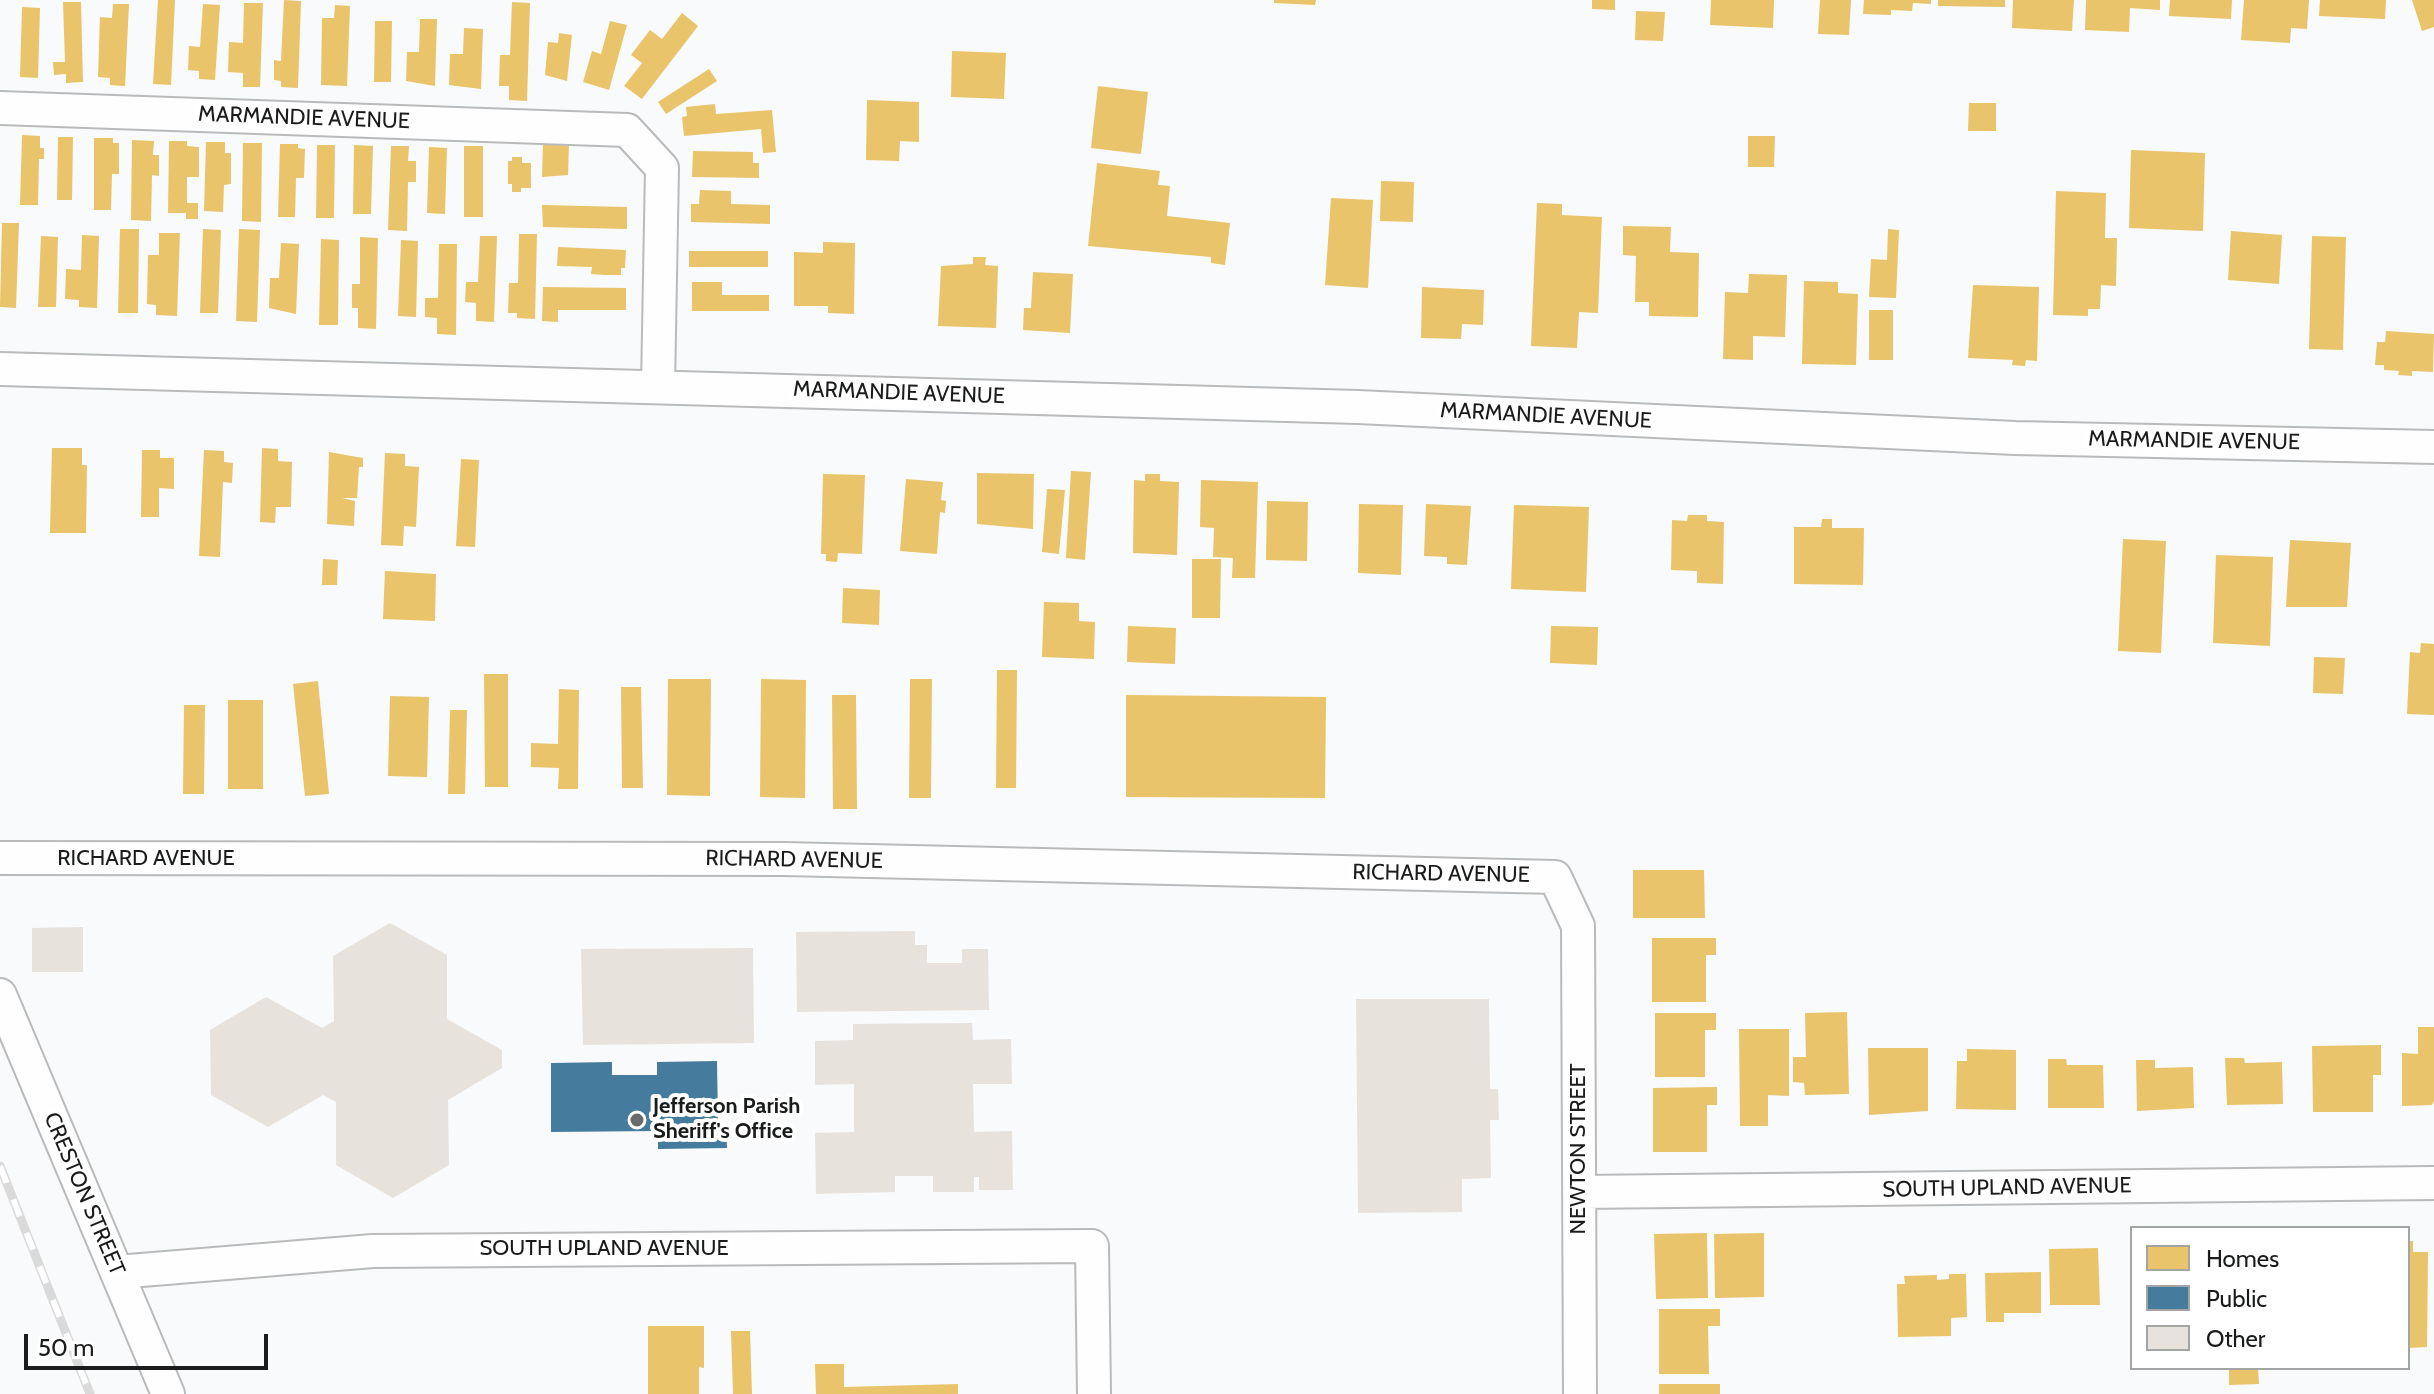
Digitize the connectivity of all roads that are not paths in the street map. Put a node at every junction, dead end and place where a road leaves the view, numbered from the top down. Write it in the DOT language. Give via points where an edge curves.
graph roads {
  1 [pos="0,108"];
  2 [pos="0,369"];
  3 [pos="658,386"];
  4 [pos="2434,447"];
  5 [pos="0,858"];
  6 [pos="1569,906"];
  7 [pos="0,995"];
  8 [pos="2434,1183"];
  9 [pos="1579,1192"];
  10 [pos="117,1272"];
  11 [pos="168,1394"];
  12 [pos="1094,1394"];
  13 [pos="1580,1394"];
  1 -- 3 [label="street, MARMANDIE AVENUE" via="627,130 662,168"];
  2 -- 3 [label="street, MARMANDIE AVENUE"];
  3 -- 4 [label="street, MARMANDIE AVENUE" via="1358,407 2015,438"];
  5 -- 6 [label="street, RICHARD AVENUE" via="784,859 1555,877"];
  6 -- 9 [label="street, NEWTON STREET" via="1578,926"];
  7 -- 10 [label="street, CRESTON STREET"];
  8 -- 9 [label="street, SOUTH UPLAND AVENUE"];
  9 -- 13 [label="street, NEWTON STREET"];
  10 -- 11 [label="street, CRESTON STREET"];
  10 -- 12 [label="street, SOUTH UPLAND AVENUE" via="373,1251 1092,1246"];
}
